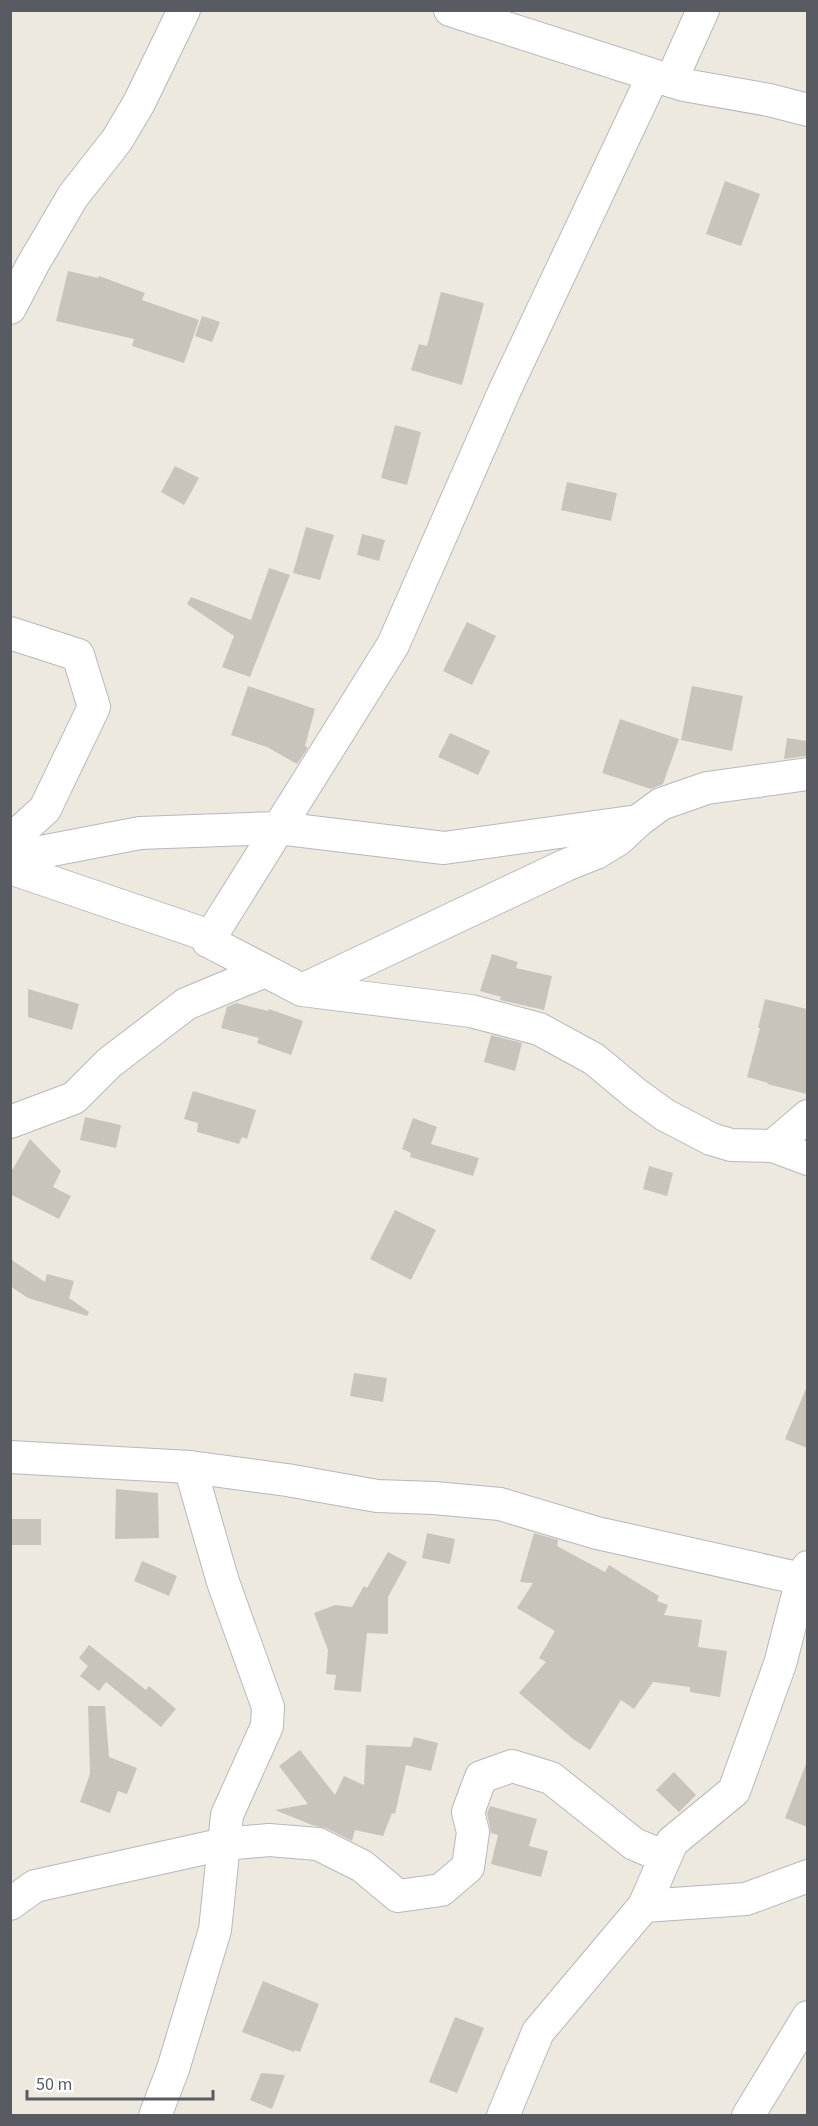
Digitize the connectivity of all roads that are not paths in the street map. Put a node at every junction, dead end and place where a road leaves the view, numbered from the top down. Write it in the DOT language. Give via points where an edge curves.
graph roads {
  1 [pos="184,10"];
  2 [pos="450,10"];
  3 [pos="704,10"];
  4 [pos="662,78"];
  5 [pos="807,110"];
  6 [pos="10,308"];
  7 [pos="10,633"];
  8 [pos="807,774"];
  9 [pos="638,821"];
  10 [pos="278,828"];
  11 [pos="10,841"];
  12 [pos="10,858"];
  13 [pos="10,868"];
  14 [pos="207,941"];
  15 [pos="265,970"];
  16 [pos="302,990"];
  17 [pos="807,1116"];
  18 [pos="10,1122"];
  19 [pos="773,1146"];
  20 [pos="807,1160"];
  21 [pos="10,1457"];
  22 [pos="190,1467"];
  23 [pos="805,1573"];
  24 [pos="224,1844"];
  25 [pos="665,1857"];
  26 [pos="807,1876"];
  27 [pos="10,1904"];
  28 [pos="644,1906"];
  29 [pos="807,2017"];
  30 [pos="155,2115"];
  31 [pos="502,2115"];
  32 [pos="748,2115"];
  1 -- 6 [label="street" via="139,103 117,140 73,196"];
  2 -- 4 [label="street"];
  3 -- 4 [label="street"];
  4 -- 5 [label="street"];
  4 -- 10 [label="street" via="504,392 393,645"];
  7 -- 11 [label="street" via="78,655 94,707 45,809"];
  8 -- 9 [label="street" via="707,788 661,804"];
  9 -- 10 [label="street" via="444,848"];
  9 -- 16 [label="street" via="596,853"];
  10 -- 12 [label="street" via="140,833"];
  10 -- 14 [label="street"];
  13 -- 14 [label="street" via="207,935"];
  14 -- 15 [label="street"];
  15 -- 16 [label="street"];
  15 -- 18 [label="street" via="186,1004 109,1063 74,1098"];
  16 -- 19 [label="street" via="471,1011 539,1029 594,1059 665,1115 711,1139 731,1145"];
  17 -- 19 [label="street"];
  19 -- 20 [label="street"];
  21 -- 22 [label="street"];
  22 -- 23 [label="street" via="377,1496 500,1504 597,1533"];
  22 -- 24 [label="street" via="223,1582 268,1707 267,1726 227,1815"];
  23 -- 25 [label="street" via="780,1664 734,1791 672,1842"];
  24 -- 25 [label="street" via="269,1840 318,1844 362,1866 398,1896 441,1890 468,1867 473,1832 468,1812 481,1777 512,1766 551,1778 634,1844"];
  24 -- 27 [label="street" via="35,1886"];
  24 -- 30 [label="street" via="215,1930"];
  25 -- 28 [label="street"];
  26 -- 28 [label="street" via="746,1899"];
  28 -- 31 [label="street" via="538,2032"];
  29 -- 32 [label="street"];
}
